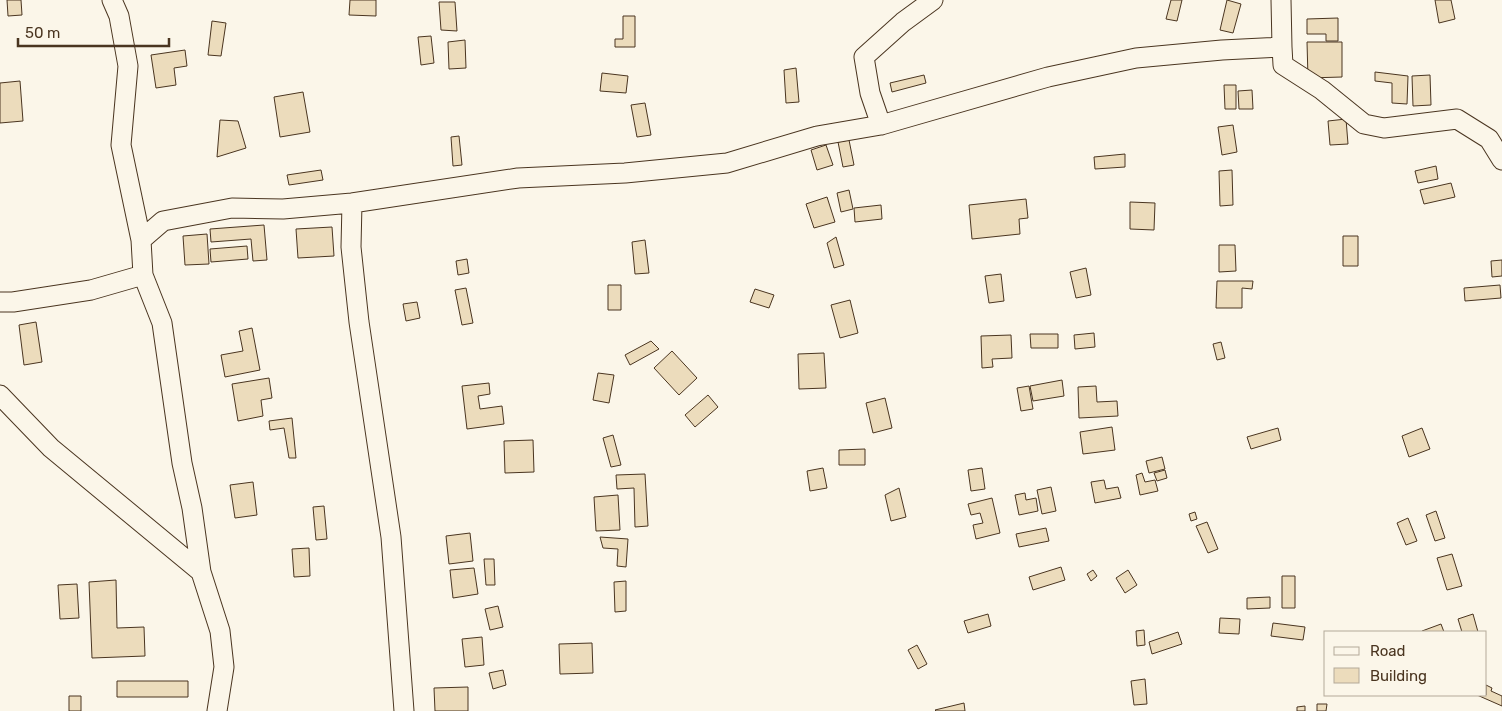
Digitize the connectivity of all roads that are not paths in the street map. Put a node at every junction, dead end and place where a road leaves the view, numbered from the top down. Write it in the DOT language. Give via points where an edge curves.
graph roads {
  1 [pos="112,0"];
  2 [pos="933,0"];
  3 [pos="1281,0"];
  4 [pos="1282,47"];
  5 [pos="880,125"];
  6 [pos="1502,160"];
  7 [pos="352,203"];
  8 [pos="141,240"];
  9 [pos="143,275"];
  10 [pos="0,302"];
  11 [pos="0,394"];
  12 [pos="201,572"];
  13 [pos="218,711"];
  14 [pos="404,711"];
  1 -- 8 [label="street" via="128,66 121,144"];
  2 -- 5 [label="street" via="902,22 864,57"];
  3 -- 4 [label="street"];
  4 -- 5 [label="street" via="1136,58 1048,76"];
  4 -- 6 [label="street" via="1283,65 1322,90 1364,124 1384,128 1458,119 1489,139"];
  5 -- 7 [label="street" via="817,136 728,163 625,173 518,178"];
  7 -- 8 [label="street" via="283,209 232,208 163,221"];
  7 -- 14 [label="street" via="351,246 391,537"];
  8 -- 9 [label="street"];
  9 -- 10 [label="street" via="91,290"];
  9 -- 12 [label="street" via="162,324"];
  11 -- 12 [label="street" via="51,448"];
  12 -- 13 [label="street" via="220,631 224,667"];
}
